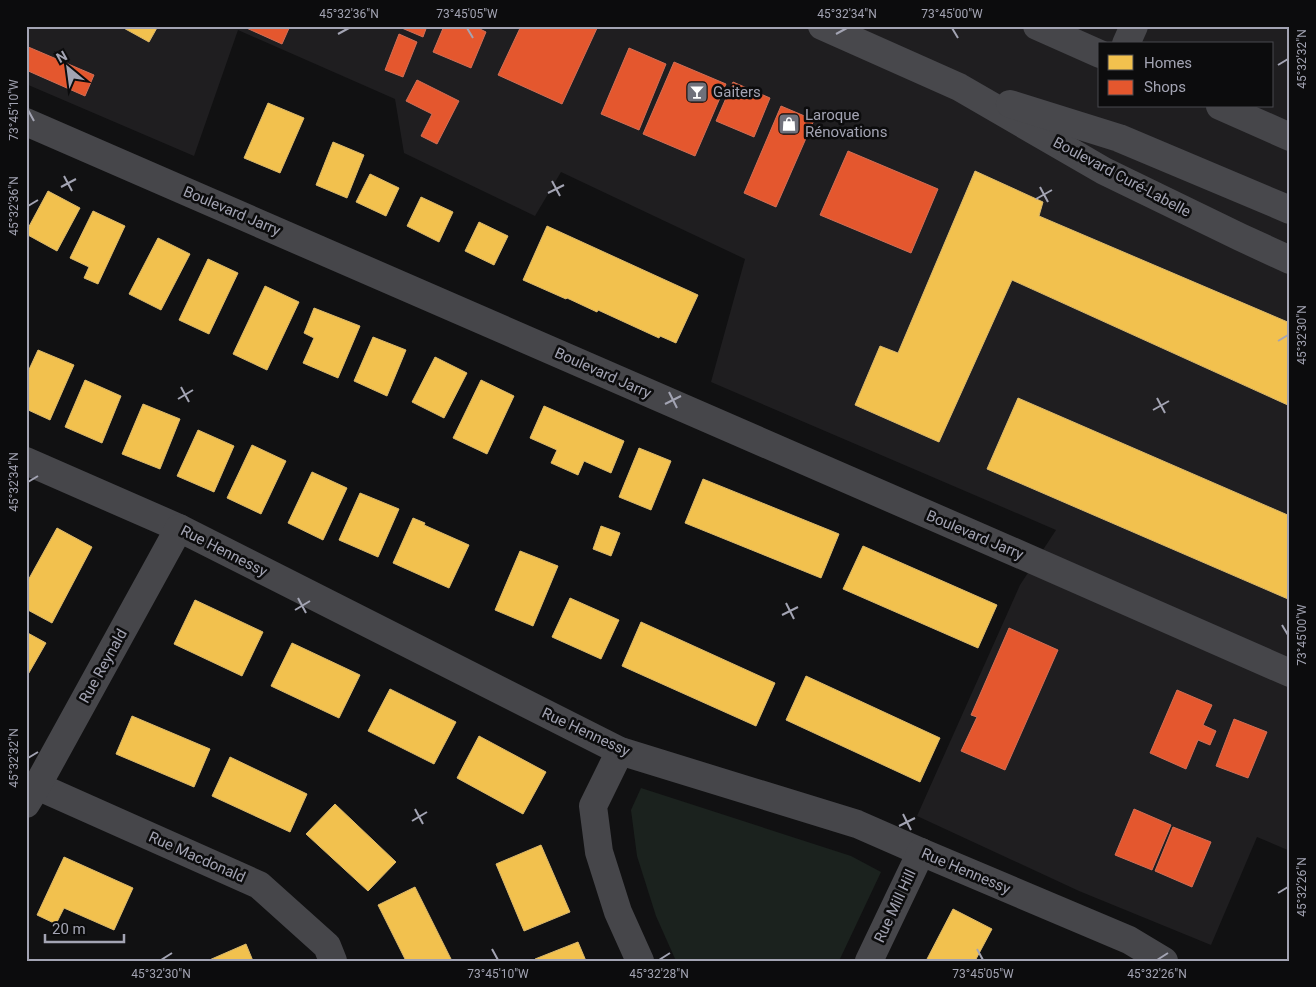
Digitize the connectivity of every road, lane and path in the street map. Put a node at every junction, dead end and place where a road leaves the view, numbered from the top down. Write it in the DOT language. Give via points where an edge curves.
graph roads {
  1 [pos="822,26"];
  2 [pos="1037,26"];
  3 [pos="1134,26"];
  4 [pos="1127,42"];
  5 [pos="1098,53"];
  6 [pos="959,87"];
  7 [pos="1225,108"];
  8 [pos="28,128"];
  9 [pos="1290,137"];
  10 [pos="1290,210"];
  11 [pos="1290,260"];
  12 [pos="26,461"];
  13 [pos="179,528"];
  14 [pos="1290,674"];
  15 [pos="620,751"];
  16 [pos="32,795"];
  17 [pos="921,852"];
  18 [pos="333,961"];
  19 [pos="640,961"];
  20 [pos="869,961"];
  21 [pos="1164,961"];
  1 -- 6 [label="main road, Boulevard Curé-Labelle"];
  2 -- 5 [label="street"];
  3 -- 4 [label="street"];
  6 -- 10 [label="main road, Boulevard Curé-Labelle" via="1119,138"];
  6 -- 11 [label="main road, Boulevard Curé-Labelle" via="1104,170"];
  7 -- 9 [label="street"];
  8 -- 14 [label="street, Boulevard Jarry"];
  12 -- 13 [label="street, Rue Hennessy"];
  13 -- 15 [label="street, Rue Hennessy"];
  13 -- 16 [label="street, Rue Reynald"];
  15 -- 17 [label="street, Rue Hennessy" via="857,824"];
  15 -- 19 [label="street" via="593,806 599,852 618,912"];
  16 -- 18 [label="street, Rue Macdonald" via="259,885 327,946"];
  17 -- 20 [label="street, Rue Mill Hill"];
  17 -- 21 [label="street, Rue Hennessy" via="1130,940"];
}
